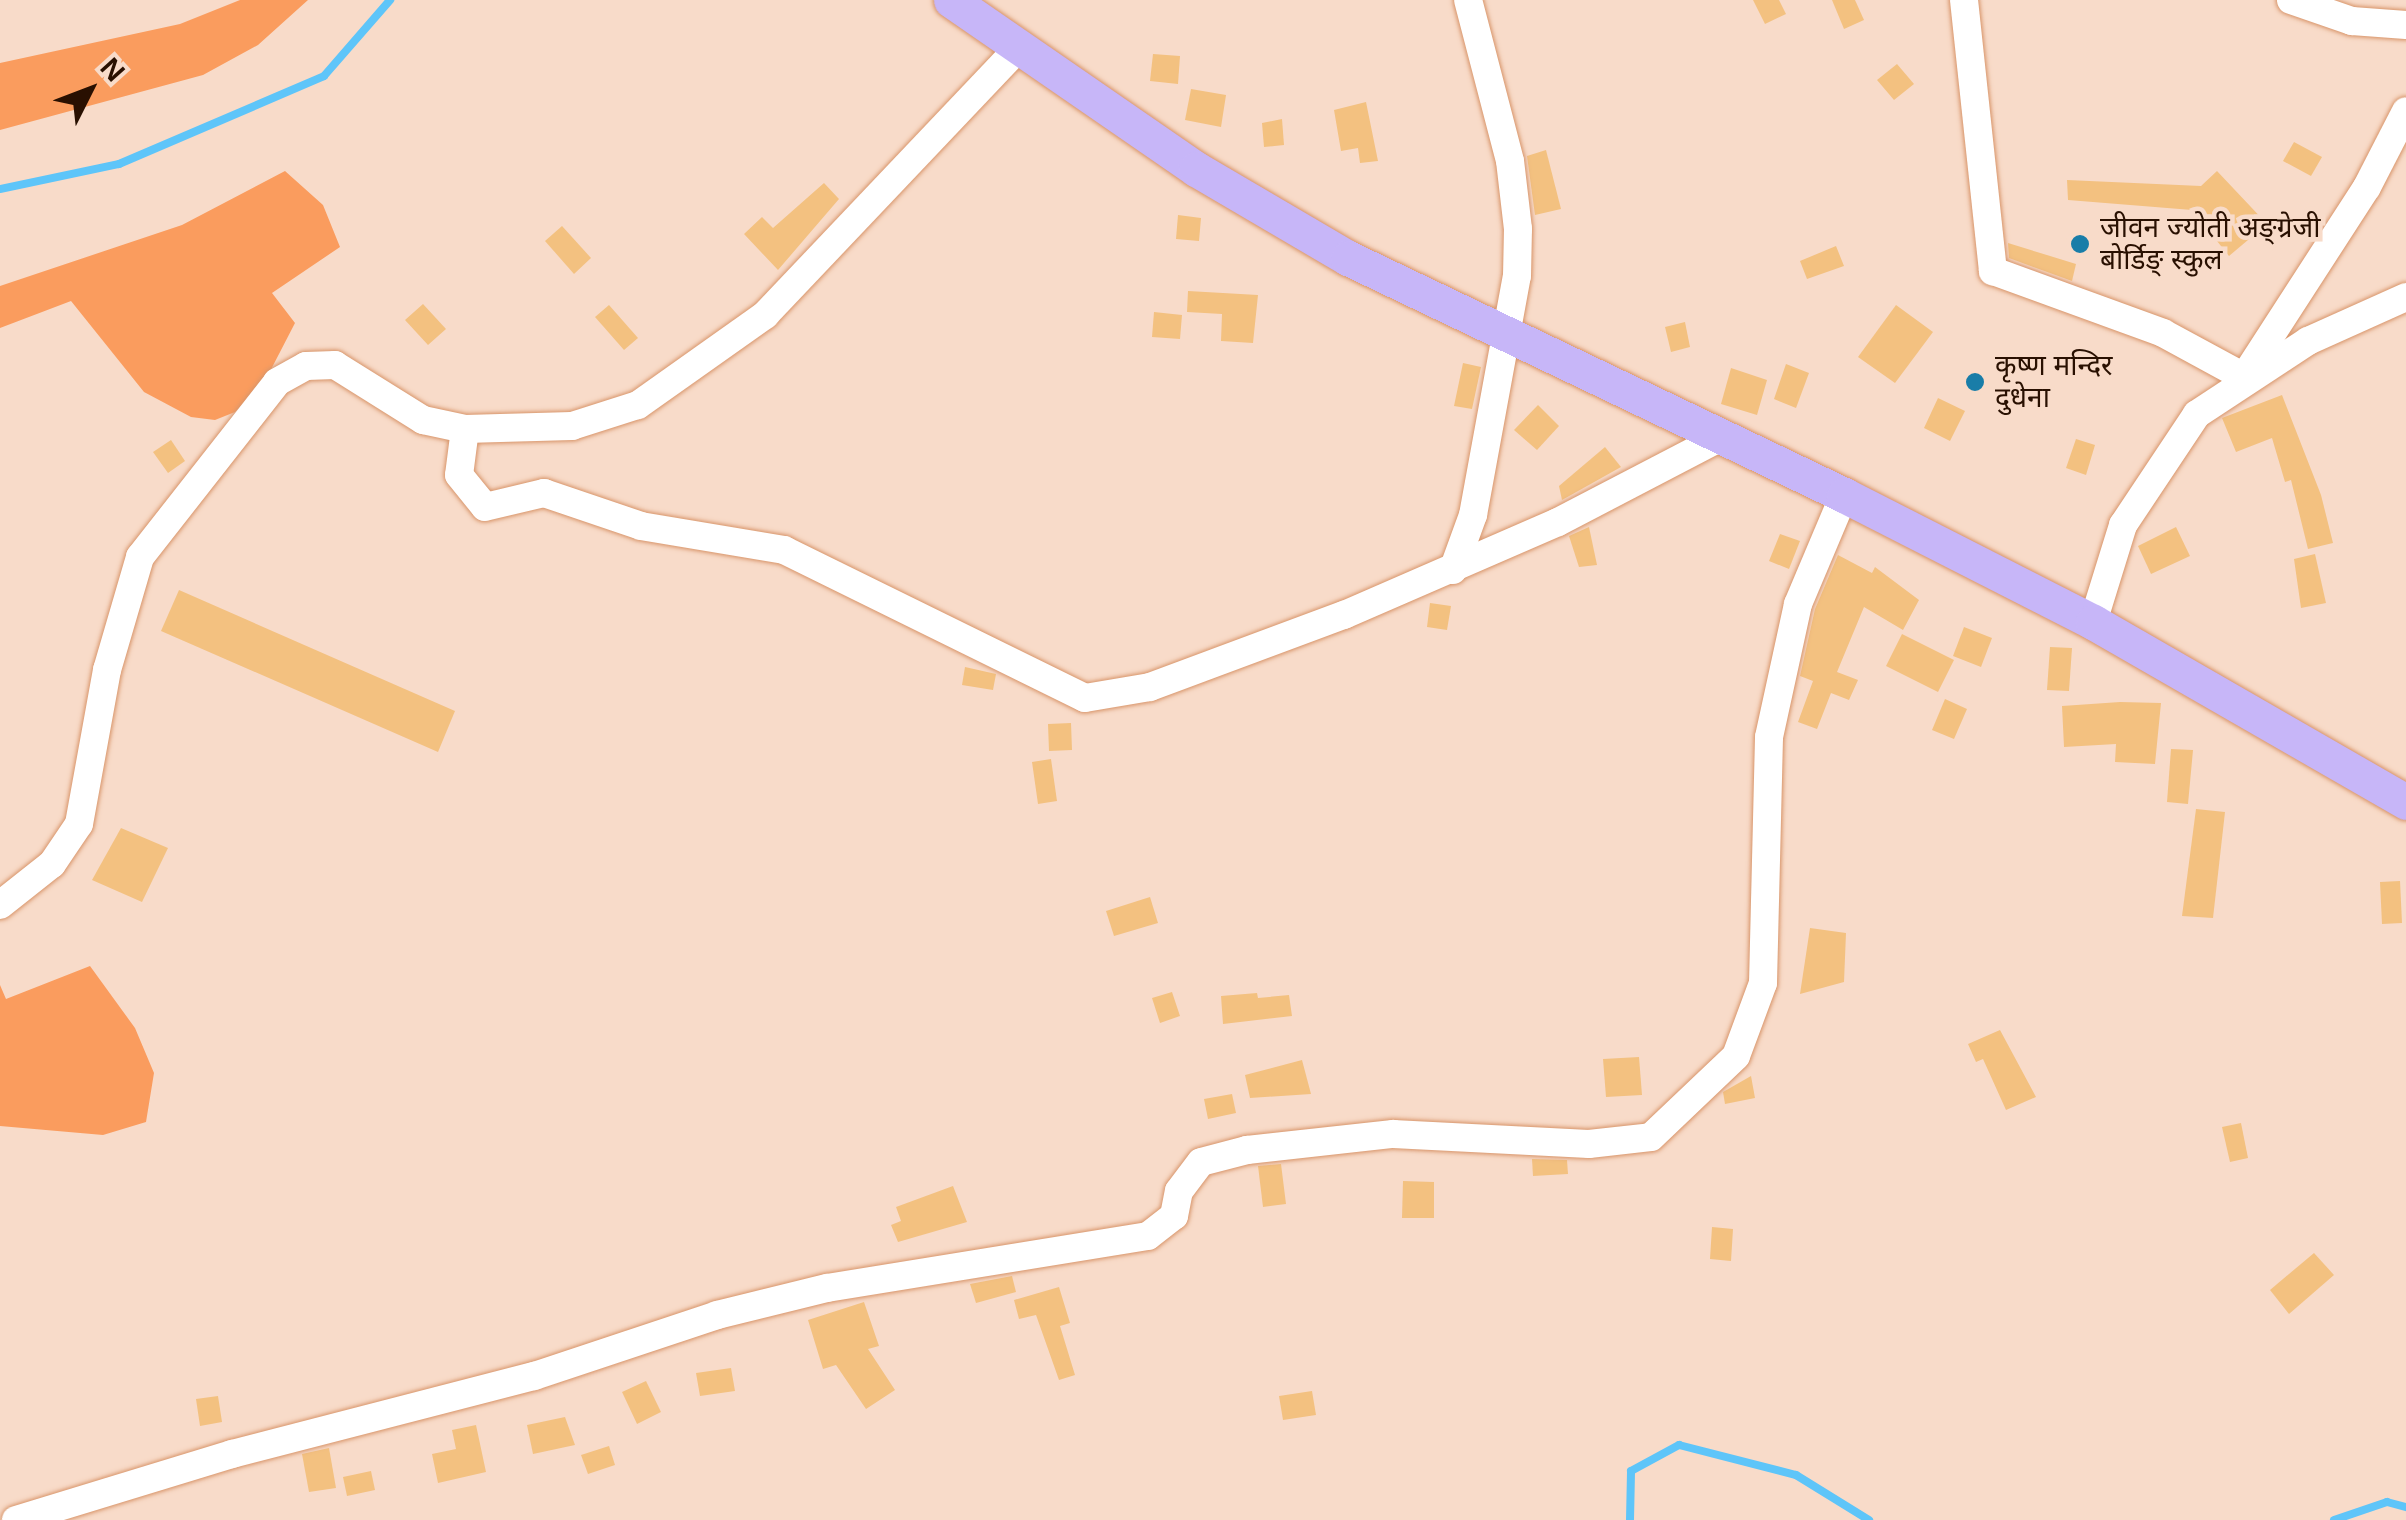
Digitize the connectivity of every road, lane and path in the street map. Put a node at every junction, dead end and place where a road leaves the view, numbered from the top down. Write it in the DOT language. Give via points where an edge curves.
graph roads {
  1 [pos="951,0"];
  2 [pos="1468,0"];
  3 [pos="1964,0"];
  4 [pos="2290,0"];
  5 [pos="2406,25"];
  6 [pos="1017,49"];
  7 [pos="2406,111"];
  8 [pos="2406,297"];
  9 [pos="1505,330"];
  10 [pos="2244,377"];
  11 [pos="465,429"];
  12 [pos="1723,436"];
  13 [pos="1844,495"];
  14 [pos="1453,570"];
  15 [pos="2093,622"];
  16 [pos="2406,802"];
  17 [pos="0,905"];
  18 [pos="16,1520"];
  1 -- 6 [label="main road"];
  2 -- 9 [label="street" via="1510,162 1518,229"];
  3 -- 10 [label="street" via="1992,272 2163,333"];
  4 -- 5 [label="street" via="2352,21"];
  6 -- 9 [label="main road" via="1196,169 1348,258"];
  6 -- 11 [label="street" via="765,315 689,375 638,405 572,426"];
  7 -- 10 [label="street" via="2367,186"];
  8 -- 10 [label="street"];
  9 -- 12 [label="main road"];
  9 -- 14 [label="street" via="1474,515"];
  10 -- 15 [label="street" via="2197,414 2159,463 2123,524"];
  11 -- 14 [label="street" via="459,476 485,507 544,493 641,526 784,550 1085,698 1150,687"];
  11 -- 17 [label="street" via="423,420 335,366 306,366 276,382 140,557 107,670 79,824 52,864"];
  12 -- 13 [label="main road"];
  12 -- 14 [label="street"];
  13 -- 15 [label="main road"];
  13 -- 18 [label="street" via="1798,604 1769,737 1764,983 1736,1056 1651,1137 1589,1144 1393,1134 1248,1150 1201,1162 1180,1190 1174,1216 1148,1236 827,1288 717,1315 534,1376 232,1454"];
  15 -- 16 [label="main road"];
}
